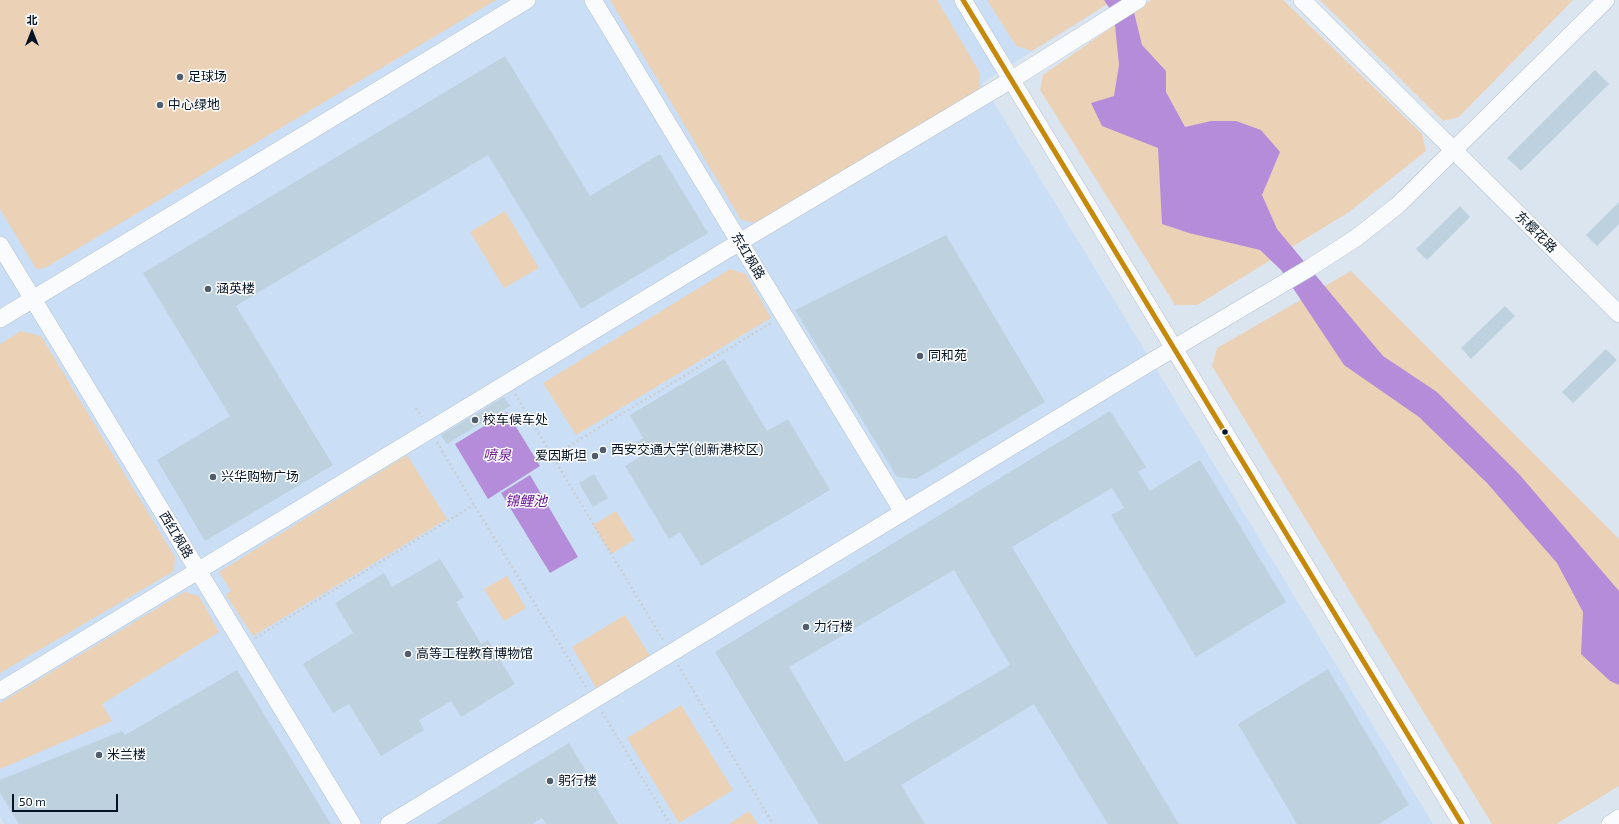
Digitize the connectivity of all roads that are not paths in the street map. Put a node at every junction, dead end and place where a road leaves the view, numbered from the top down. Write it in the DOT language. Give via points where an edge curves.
graph roads {
  1 [pos="526,0"];
  2 [pos="593,0"];
  3 [pos="963,0"];
  4 [pos="1138,0"];
  5 [pos="1302,0"];
  6 [pos="1606,0"];
  7 [pos="1011,80"];
  8 [pos="1454,150"];
  9 [pos="740,242"];
  10 [pos="0,245"];
  11 [pos="33,299"];
  12 [pos="1619,314"];
  13 [pos="0,319"];
  14 [pos="1173,349"];
  15 [pos="903,512"];
  16 [pos="198,571"];
  17 [pos="0,692"];
  18 [pos="1619,818"];
  19 [pos="352,824"];
  20 [pos="389,824"];
  21 [pos="1462,824"];
  22 [pos="1610,824"];
  1 -- 11 [label="street"];
  2 -- 9 [label="street, 东红枫路"];
  3 -- 7 [label="street"];
  4 -- 7 [label="street"];
  5 -- 8 [label="street, 东樱花路"];
  6 -- 8 [label="street"];
  7 -- 9 [label="street"];
  7 -- 14 [label="street"];
  8 -- 12 [label="street, 东樱花路"];
  8 -- 14 [label="street" via="1398,205 1356,238"];
  9 -- 15 [label="street, 东红枫路"];
  9 -- 16 [label="street"];
  10 -- 11 [label="street, 西红枫路"];
  11 -- 13 [label="street"];
  11 -- 16 [label="street, 西红枫路"];
  14 -- 15 [label="street"];
  14 -- 21 [label="street"];
  15 -- 20 [label="street"];
  16 -- 17 [label="street"];
  16 -- 19 [label="street, 西红枫路"];
  18 -- 22 [label="street"];
}
